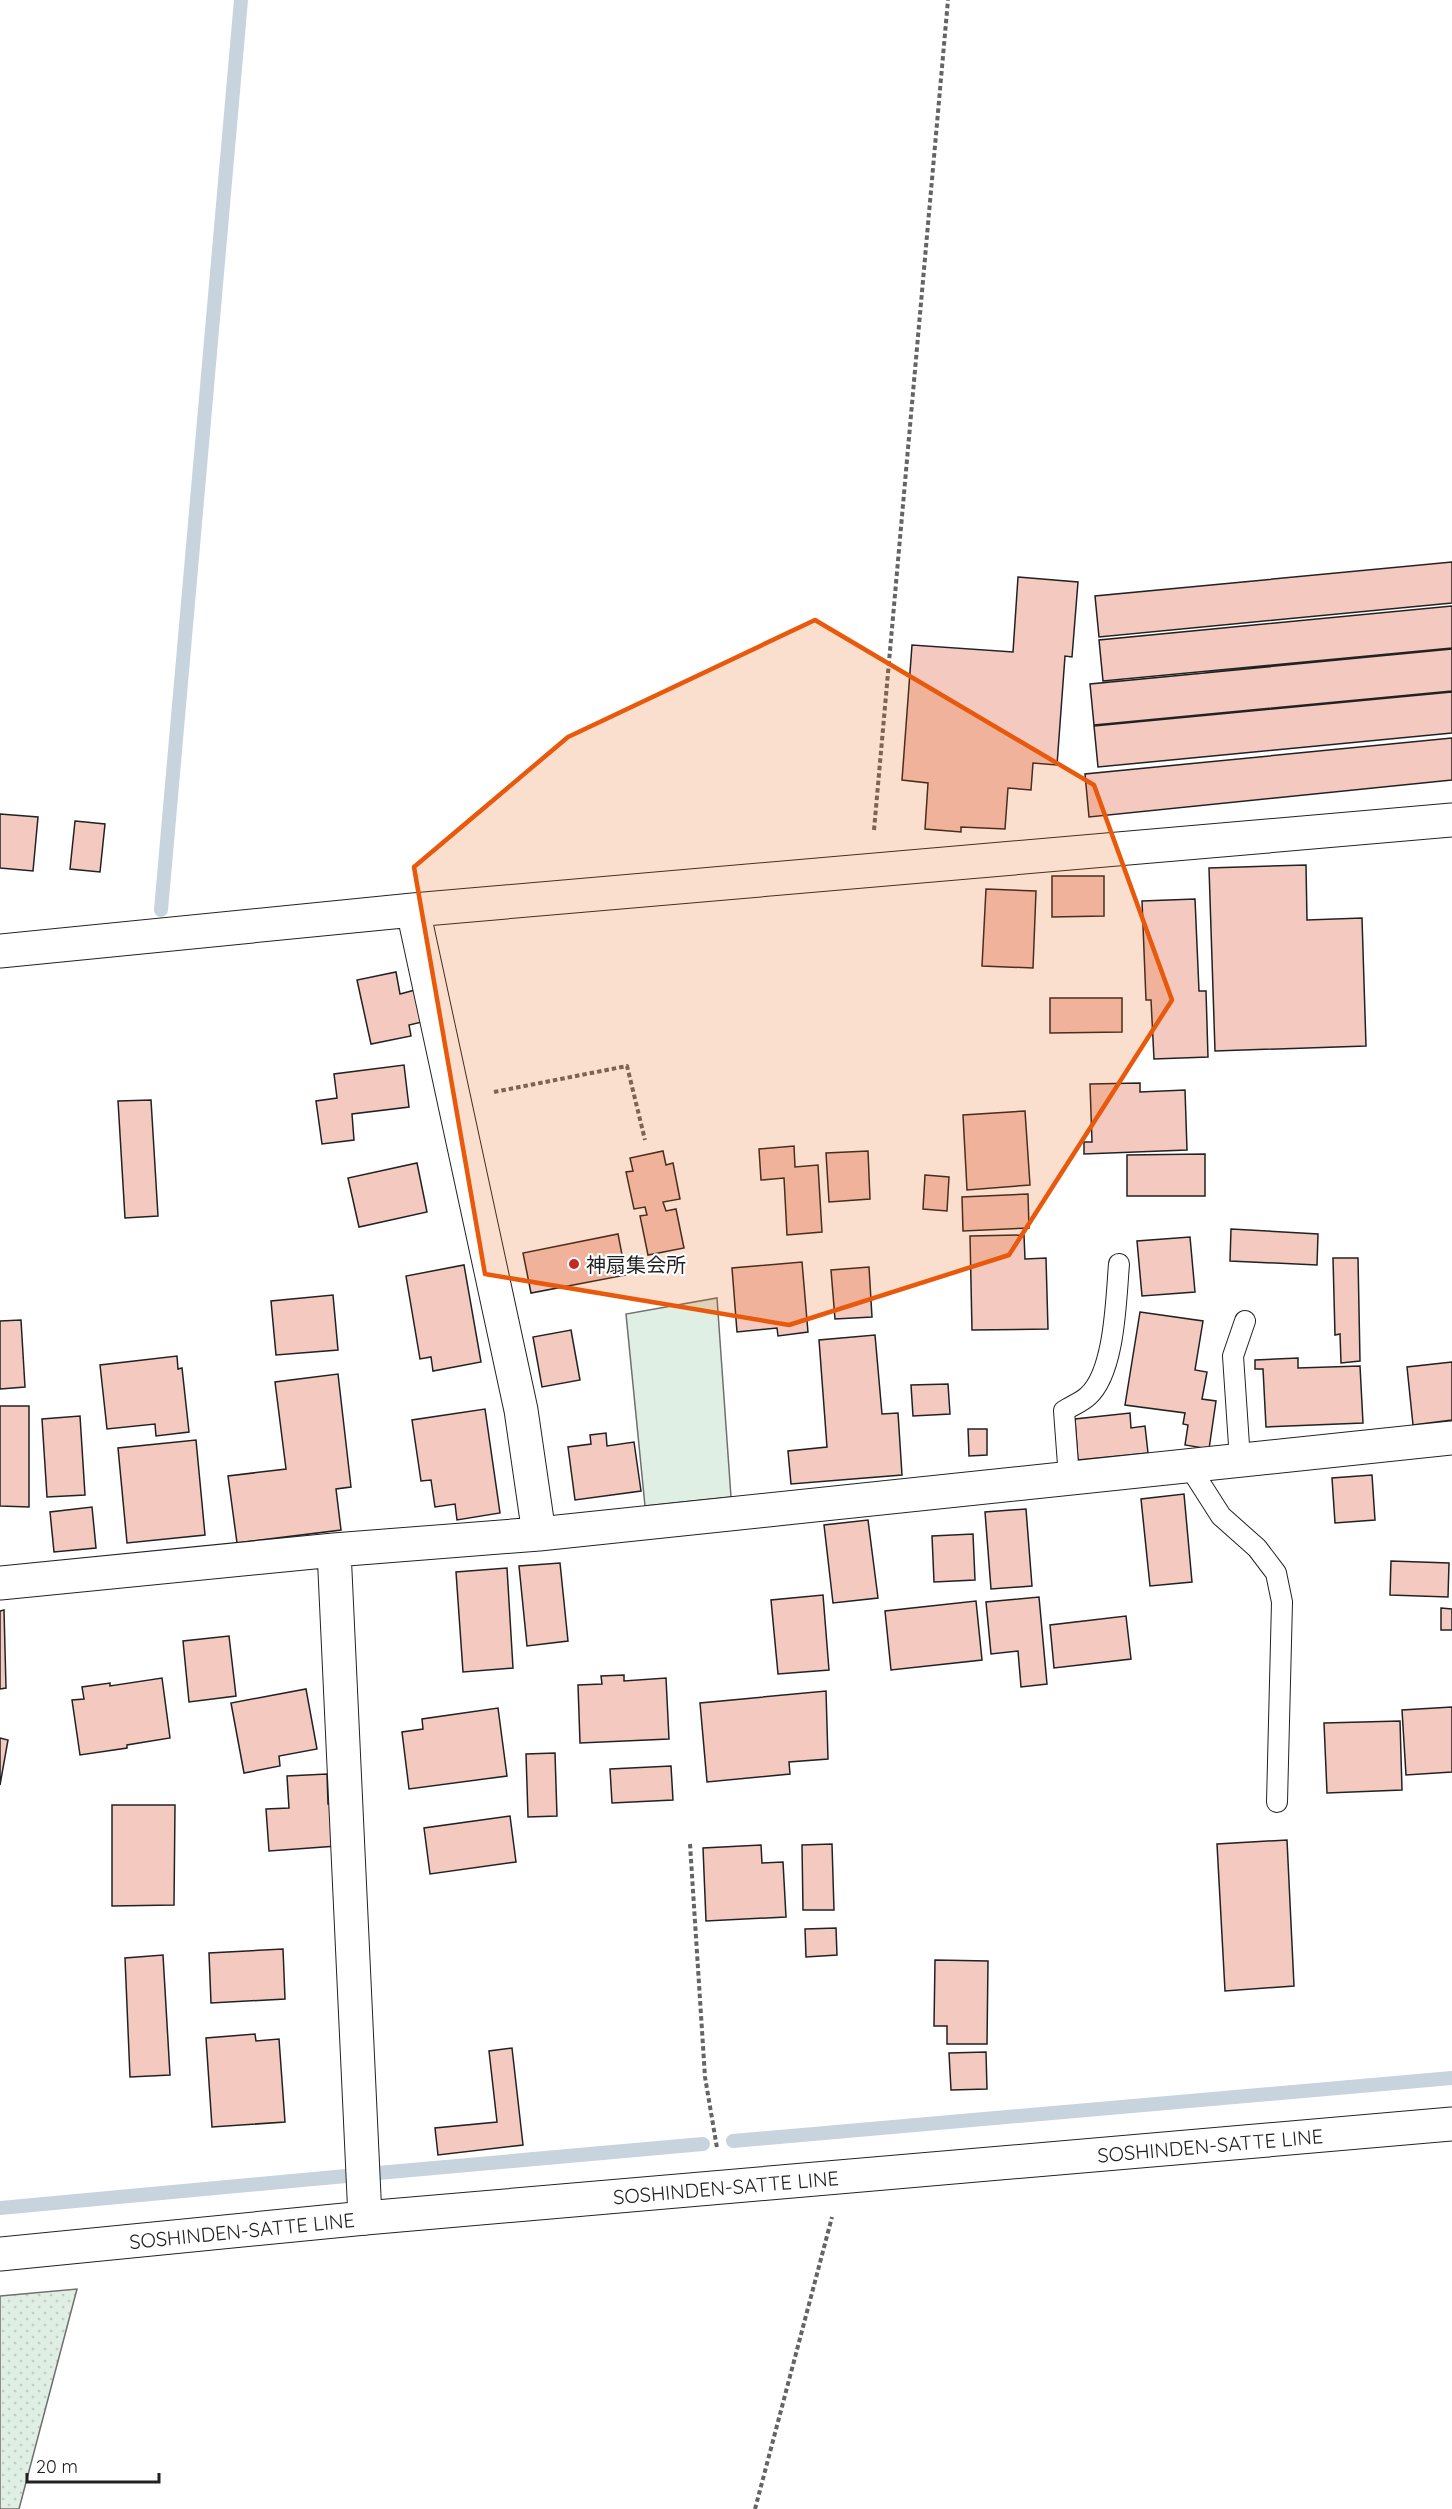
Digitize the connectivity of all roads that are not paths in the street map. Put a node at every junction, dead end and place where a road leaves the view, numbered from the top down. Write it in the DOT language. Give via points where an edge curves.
graph roads {
  1 [pos="1452,820"];
  2 [pos="413,910"];
  3 [pos="0,951"];
  4 [pos="1119,1264"];
  5 [pos="1245,1321"];
  6 [pos="1452,1438"];
  7 [pos="1240,1460"];
  8 [pos="1189,1466"];
  9 [pos="1069,1478"];
  10 [pos="539,1534"];
  11 [pos="334,1550"];
  12 [pos="0,1582"];
  13 [pos="1277,1802"];
  14 [pos="1452,2124"];
  15 [pos="365,2218"];
  16 [pos="0,2254"];
  1 -- 2 [label="street"];
  2 -- 3 [label="street"];
  2 -- 10 [label="street" via="521,1410"];
  4 -- 9 [label="lane" via="1111,1349 1103,1371 1089,1396 1064,1411"];
  5 -- 7 [label="lane" via="1233,1356"];
  6 -- 7 [label="street"];
  7 -- 8 [label="street"];
  8 -- 9 [label="street"];
  8 -- 13 [label="lane" via="1221,1516 1257,1548 1276,1573 1282,1602"];
  9 -- 10 [label="street"];
  10 -- 11 [label="street"];
  11 -- 12 [label="street"];
  11 -- 15 [label="street"];
  14 -- 15 [label="street, SOSHINDEN-SATTE LINE"];
  15 -- 16 [label="street, SOSHINDEN-SATTE LINE"];
}
